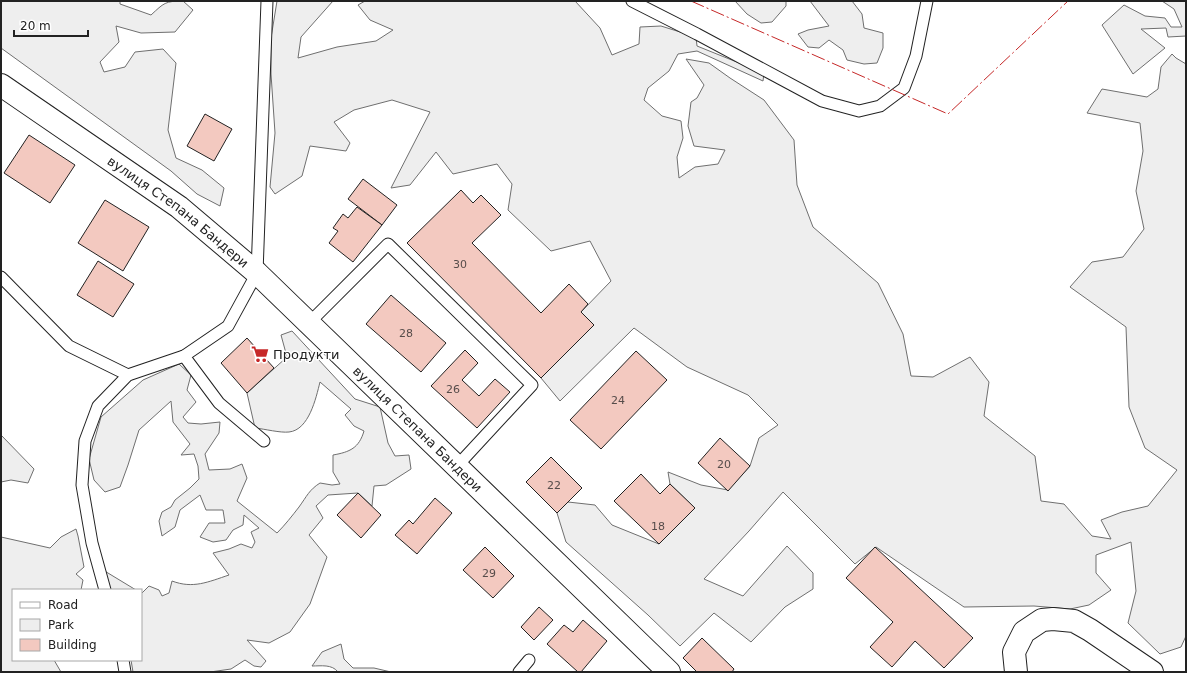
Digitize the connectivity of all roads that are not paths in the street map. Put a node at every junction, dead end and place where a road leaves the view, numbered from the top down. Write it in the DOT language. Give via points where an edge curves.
graph roads {
  1 [pos="267,1"];
  2 [pos="632,1"];
  3 [pos="927,1"];
  4 [pos="1,85"];
  5 [pos="257,273"];
  6 [pos="1,277"];
  7 [pos="309,323"];
  8 [pos="184,356"];
  9 [pos="128,375"];
  10 [pos="264,441"];
  11 [pos="457,466"];
  12 [pos="105,589"];
  13 [pos="529,660"];
  14 [pos="123,661"];
  15 [pos="125,672"];
  16 [pos="518,672"];
  17 [pos="670,672"];
  18 [pos="1016,672"];
  19 [pos="1152,672"];
  1 -- 5 [label="lane"];
  2 -- 3 [label="lane" via="822,101 860,111 880,106 904,88 916,56"];
  4 -- 5 [label="main road, вулиця Степана Бандери" via="180,207"];
  5 -- 7 [label="main road, вулиця Степана Бандери"];
  5 -- 8 [label="lane" via="228,326"];
  6 -- 9 [label="lane" via="69,346"];
  7 -- 11 [label="main road, вулиця Степана Бандери"];
  7 -- 11 [label="lane" via="388,244 532,385"];
  8 -- 9 [label="lane"];
  8 -- 10 [label="lane" via="219,403"];
  9 -- 12 [label="lane" via="98,406 85,441 82,485 92,543"];
  11 -- 17 [label="main road, вулиця Степана Бандери"];
  13 -- 16 [label="lane"];
  14 -- 15 [label="lane"];
  18 -- 19 [label="main road" via="1014,652 1024,632 1042,620 1054,619 1074,621"];
}
